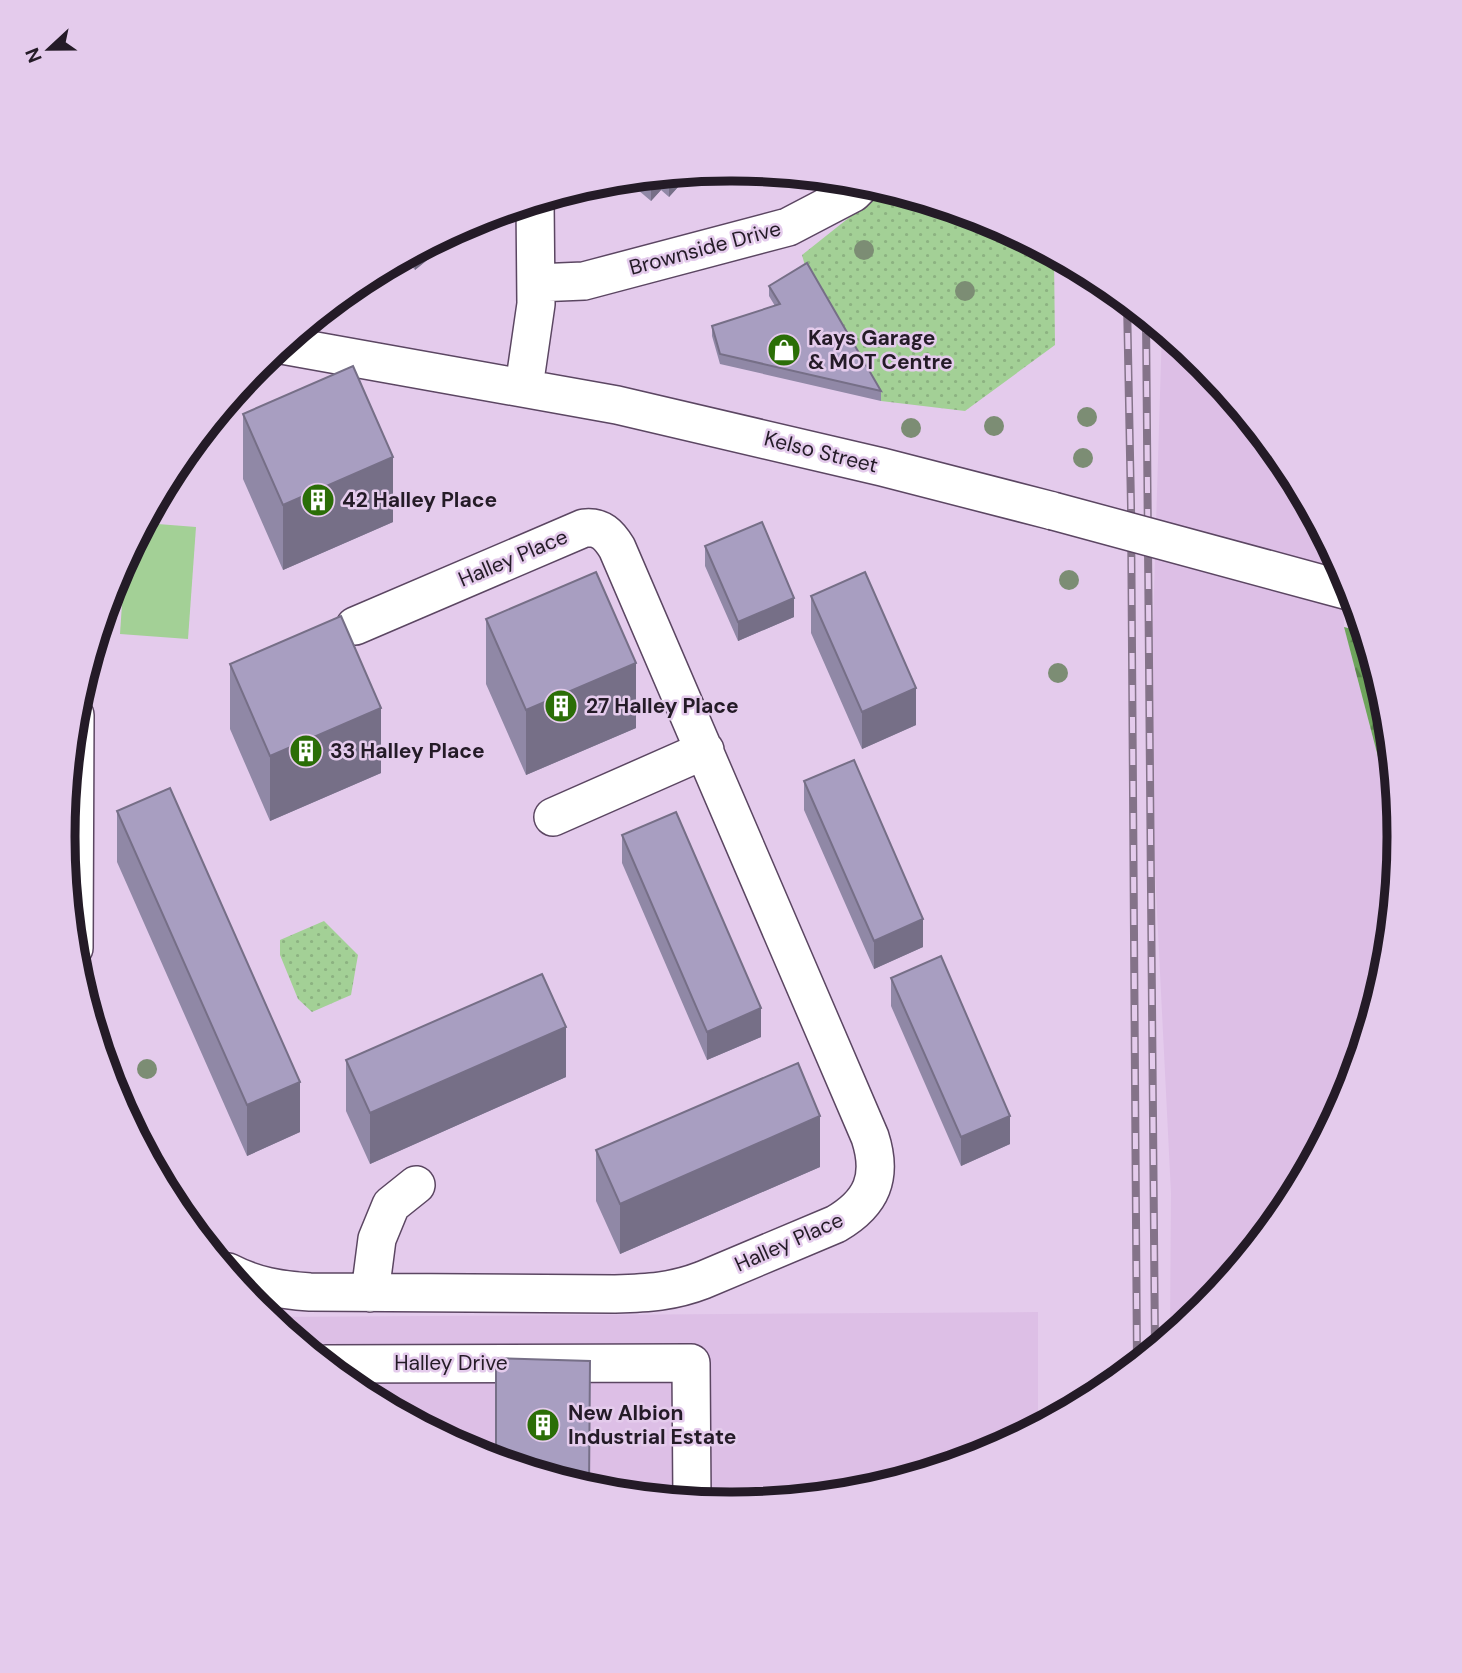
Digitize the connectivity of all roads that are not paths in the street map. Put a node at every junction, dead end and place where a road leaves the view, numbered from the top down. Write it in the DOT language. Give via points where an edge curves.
graph roads {
  1 [pos="854,192"];
  2 [pos="535,211"];
  3 [pos="536,283"];
  4 [pos="295,347"];
  5 [pos="524,387"];
  6 [pos="1338,588"];
  7 [pos="355,626"];
  8 [pos="705,750"];
  9 [pos="553,817"];
  10 [pos="416,1185"];
  11 [pos="250,1282"];
  12 [pos="369,1293"];
  13 [pos="342,1364"];
  14 [pos="692,1491"];
  1 -- 3 [label="street, Brownside Drive" via="788,227 584,281"];
  2 -- 3 [label="street"];
  3 -- 5 [label="street"];
  4 -- 5 [label="street, Kelso Street"];
  5 -- 6 [label="street, Kelso Street, bridge" via="882,467"];
  7 -- 8 [label="street, Halley Place" via="577,530 603,530 617,548"];
  8 -- 9 [label="street"];
  8 -- 12 [label="street, Halley Place" via="875,1151 876,1165 861,1206 836,1224 665,1292"];
  10 -- 12 [label="street" via="390,1205 377,1239"];
  11 -- 12 [label="street, Halley Place" via="282,1290"];
  13 -- 14 [label="street, Halley Drive" via="691,1363"];
}
